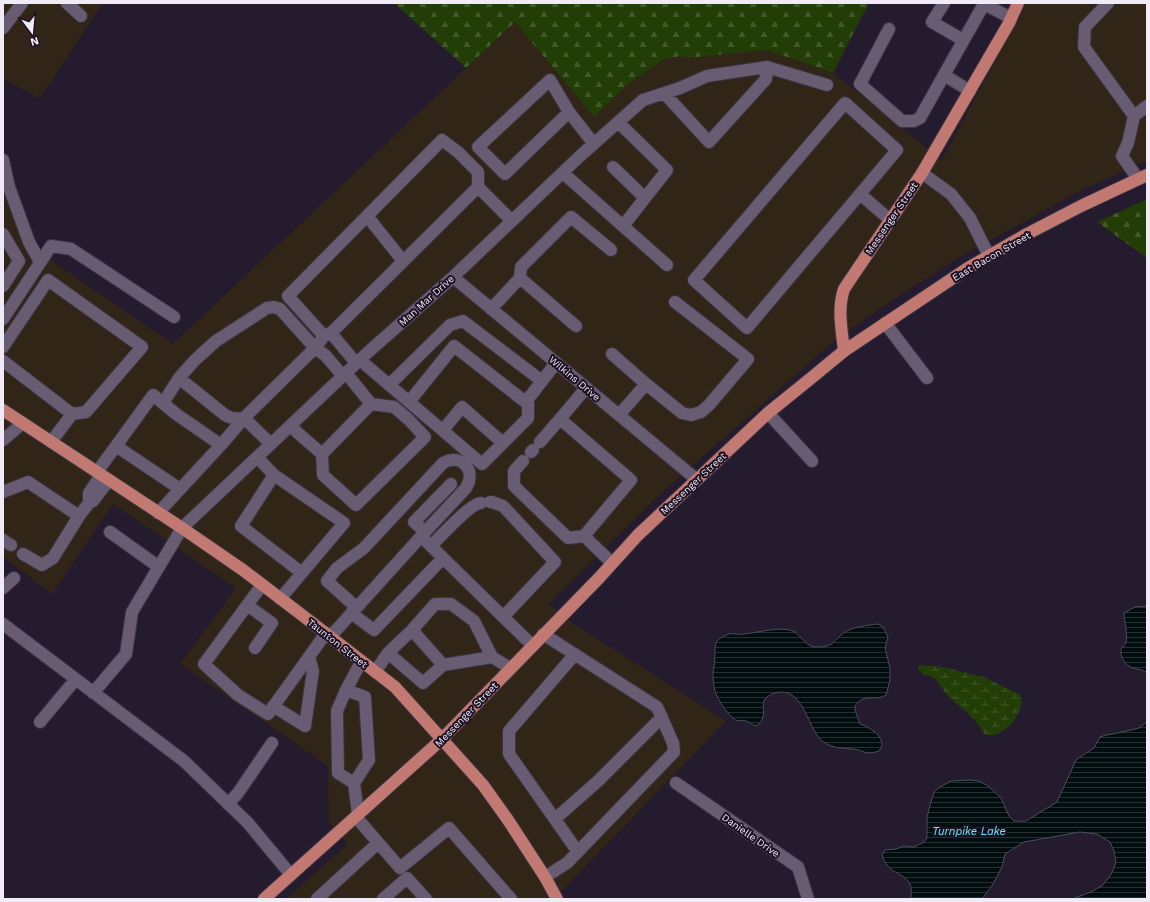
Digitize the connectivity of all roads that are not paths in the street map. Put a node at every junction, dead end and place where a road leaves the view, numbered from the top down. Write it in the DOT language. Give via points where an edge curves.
graph roads {
  1 [pos="22,3"];
  2 [pos="67,3"];
  3 [pos="944,3"];
  4 [pos="983,3"];
  5 [pos="1018,3"];
  6 [pos="1108,3"];
  7 [pos="81,16"];
  8 [pos="1011,18"];
  9 [pos="3,28"];
  10 [pos="889,29"];
  11 [pos="963,40"];
  12 [pos="766,67"];
  13 [pos="944,75"];
  14 [pos="827,85"];
  15 [pos="970,91"];
  16 [pos="664,93"];
  17 [pos="1147,106"];
  18 [pos="569,112"];
  19 [pos="1134,116"];
  20 [pos="618,122"];
  21 [pos="594,144"];
  22 [pos="3,160"];
  23 [pos="613,167"];
  24 [pos="562,172"];
  25 [pos="922,173"];
  26 [pos="1142,177"];
  27 [pos="478,187"];
  28 [pos="860,194"];
  29 [pos="645,198"];
  30 [pos="368,216"];
  31 [pos="890,220"];
  32 [pos="512,221"];
  33 [pos="623,226"];
  34 [pos="3,234"];
  35 [pos="611,250"];
  36 [pos="989,256"];
  37 [pos="19,261"];
  38 [pos="403,261"];
  39 [pos="667,265"];
  40 [pos="37,266"];
  41 [pos="453,277"];
  42 [pos="520,278"];
  43 [pos="48,280"];
  44 [pos="3,286"];
  45 [pos="675,302"];
  46 [pos="491,309"];
  47 [pos="5,311"];
  48 [pos="174,317"];
  49 [pos="885,323"];
  50 [pos="576,326"];
  51 [pos="327,334"];
  52 [pos="3,347"];
  53 [pos="315,348"];
  54 [pos="844,351"];
  55 [pos="612,354"];
  56 [pos="3,362"];
  57 [pos="358,362"];
  58 [pos="556,363"];
  59 [pos="344,375"];
  60 [pos="179,378"];
  61 [pos="927,378"];
  62 [pos="542,381"];
  63 [pos="646,384"];
  64 [pos="389,385"];
  65 [pos="586,388"];
  66 [pos="409,402"];
  67 [pos="163,403"];
  68 [pos="371,404"];
  69 [pos="528,404"];
  70 [pos="3,410"];
  71 [pos="768,413"];
  72 [pos="72,414"];
  73 [pos="619,416"];
  74 [pos="244,418"];
  75 [pos="560,419"];
  76 [pos="23,423"];
  77 [pos="290,426"];
  78 [pos="443,430"];
  79 [pos="3,440"];
  80 [pos="503,443"];
  81 [pos="271,444"];
  82 [pos="55,445"];
  83 [pos="222,445"];
  84 [pos="116,446"];
  85 [pos="322,454"];
  86 [pos="257,458"];
  87 [pos="812,461"];
  88 [pos="274,475"];
  89 [pos="102,476"];
  90 [pos="696,479"];
  91 [pos="451,484"];
  92 [pos="180,489"];
  93 [pos="3,492"];
  94 [pos="158,513"];
  95 [pos="79,516"];
  96 [pos="182,528"];
  97 [pos="110,532"];
  98 [pos="423,534"];
  99 [pos="584,536"];
  100 [pos="431,546"];
  101 [pos="23,554"];
  102 [pos="443,558"];
  103 [pos="612,563"];
  104 [pos="159,566"];
  105 [pos="302,573"];
  106 [pos="14,578"];
  107 [pos="262,585"];
  108 [pos="3,588"];
  109 [pos="280,599"];
  110 [pos="248,605"];
  111 [pos="354,610"];
  112 [pos="503,617"];
  113 [pos="3,624"];
  114 [pos="412,630"];
  115 [pos="543,634"];
  116 [pos="328,635"];
  117 [pos="532,645"];
  118 [pos="255,648"];
  119 [pos="388,653"];
  120 [pos="575,654"];
  121 [pos="309,657"];
  122 [pos="492,657"];
  123 [pos="361,662"];
  124 [pos="443,665"];
  125 [pos="510,668"];
  126 [pos="375,672"];
  127 [pos="76,679"];
  128 [pos="346,690"];
  129 [pos="94,692"];
  130 [pos="273,706"];
  131 [pos="662,717"];
  132 [pos="40,722"];
  133 [pos="441,740"];
  134 [pos="272,742"];
  135 [pos="354,783"];
  136 [pos="676,783"];
  137 [pos="228,804"];
  138 [pos="357,816"];
  139 [pos="556,819"];
  140 [pos="378,842"];
  141 [pos="578,852"];
  142 [pos="404,873"];
  143 [pos="291,875"];
  144 [pos="545,877"];
  145 [pos="271,897"];
  146 [pos="317,899"];
  147 [pos="383,899"];
  148 [pos="426,899"];
  149 [pos="511,899"];
  150 [pos="557,899"];
  151 [pos="808,899"];
  1 -- 9 [label="street"];
  2 -- 7 [label="street"];
  3 -- 11 [label="street" via="932,22"];
  4 -- 8 [label="street"];
  4 -- 11 [label="street"];
  5 -- 8 [label="main road, Messenger Street"];
  6 -- 19 [label="street" via="1085,27 1084,48"];
  8 -- 15 [label="main road, Messenger Street"];
  10 -- 13 [label="street" via="860,84 902,121 920,118"];
  11 -- 13 [label="street"];
  12 -- 14 [label="street"];
  12 -- 16 [label="street, Man Mar Drive" via="707,76"];
  12 -- 16 [label="street" via="766,79 709,142"];
  13 -- 15 [label="street"];
  15 -- 25 [label="main road, Messenger Street"];
  16 -- 20 [label="street, Man Mar Drive" via="643,100"];
  17 -- 19 [label="street"];
  18 -- 18 [label="street" via="550,80 478,147 505,174"];
  18 -- 21 [label="street"];
  19 -- 26 [label="street" via="1128,143 1122,156"];
  20 -- 21 [label="street, Man Mar Drive"];
  20 -- 29 [label="street" via="668,170"];
  21 -- 24 [label="street, Man Mar Drive"];
  22 -- 40 [label="street" via="8,187"];
  23 -- 29 [label="street"];
  24 -- 32 [label="street, Man Mar Drive"];
  24 -- 33 [label="street"];
  25 -- 31 [label="main road, Messenger Street"];
  25 -- 36 [label="street" via="951,194 970,218"];
  26 -- 36 [label="main road, East Bacon Street" via="1081,206"];
  27 -- 30 [label="street" via="478,172 442,140"];
  27 -- 32 [label="street"];
  27 -- 38 [label="street"];
  28 -- 28 [label="street" via="747,328 694,280 845,103 897,150"];
  28 -- 31 [label="street"];
  29 -- 33 [label="street"];
  30 -- 38 [label="street"];
  30 -- 51 [label="street" via="288,296"];
  31 -- 54 [label="main road, Messenger Street" via="844,289 840,309"];
  32 -- 41 [label="street, Man Mar Drive"];
  33 -- 39 [label="street"];
  34 -- 37 [label="street"];
  35 -- 42 [label="street" via="571,217 521,267"];
  36 -- 49 [label="main road, East Bacon Street"];
  37 -- 40 [label="street"];
  37 -- 44 [label="street"];
  38 -- 51 [label="street"];
  40 -- 43 [label="street"];
  40 -- 47 [label="street"];
  40 -- 48 [label="street" via="50,246 71,249"];
  41 -- 46 [label="street, Wilkins Drive"];
  41 -- 57 [label="street, Man Mar Drive"];
  42 -- 46 [label="street"];
  42 -- 50 [label="street"];
  43 -- 52 [label="street"];
  43 -- 72 [label="street" via="142,347 86,412"];
  45 -- 63 [label="street" via="748,359 709,405 691,415 682,414"];
  46 -- 58 [label="street, Wilkins Drive"];
  49 -- 54 [label="main road, East Bacon Street"];
  49 -- 61 [label="street"];
  51 -- 53 [label="street"];
  51 -- 57 [label="street"];
  53 -- 59 [label="street"];
  53 -- 60 [label="street" via="280,309 274,307 261,311 216,341"];
  53 -- 74 [label="street"];
  54 -- 71 [label="main road, Messenger Street"];
  55 -- 63 [label="street"];
  56 -- 72 [label="street"];
  57 -- 59 [label="street, Man Mar Drive"];
  57 -- 64 [label="street"];
  58 -- 62 [label="street"];
  58 -- 65 [label="street, Wilkins Drive"];
  59 -- 68 [label="street"];
  59 -- 77 [label="street, Man Mar Drive"];
  60 -- 67 [label="street"];
  60 -- 74 [label="street" via="225,416"];
  62 -- 64 [label="street" via="463,321 450,325"];
  62 -- 69 [label="street" via="528,399"];
  63 -- 73 [label="street"];
  64 -- 66 [label="street"];
  65 -- 73 [label="street, Wilkins Drive"];
  65 -- 75 [label="street"];
  66 -- 69 [label="street" via="454,346"];
  66 -- 78 [label="street"];
  67 -- 83 [label="street"];
  67 -- 84 [label="street" via="153,395"];
  68 -- 85 [label="street"];
  68 -- 85 [label="street" via="394,407 425,437 356,505 323,475"];
  69 -- 80 [label="street" via="528,418"];
  70 -- 76 [label="main road, Taunton Street"];
  71 -- 87 [label="street"];
  71 -- 90 [label="main road, Messenger Street"];
  72 -- 82 [label="street"];
  73 -- 90 [label="street, Wilkins Drive"];
  74 -- 81 [label="street"];
  74 -- 83 [label="street"];
  75 -- 99 [label="street" via="631,480"];
  75 -- 99 [label="street" via="514,471 514,486 568,538"];
  76 -- 79 [label="street"];
  76 -- 82 [label="main road, Taunton Street"];
  77 -- 81 [label="street, Man Mar Drive"];
  77 -- 85 [label="street"];
  78 -- 80 [label="street" via="482,464"];
  78 -- 80 [label="street" via="462,407"];
  81 -- 86 [label="street, Man Mar Drive"];
  82 -- 89 [label="main road, Taunton Street"];
  83 -- 92 [label="street"];
  84 -- 89 [label="street"];
  84 -- 92 [label="street"];
  86 -- 88 [label="street"];
  86 -- 96 [label="street, Man Mar Drive"];
  88 -- 105 [label="street" via="241,526"];
  88 -- 105 [label="street" via="344,523"];
  89 -- 94 [label="main road, Taunton Street"];
  89 -- 95 [label="street" via="93,501 89,502"];
  90 -- 103 [label="main road, Messenger Street"];
  91 -- 98 [label="street" via="414,522"];
  92 -- 94 [label="street"];
  93 -- 95 [label="street" via="28,482"];
  94 -- 96 [label="main road, Taunton Street"];
  95 -- 101 [label="street" via="53,558 42,565"];
  96 -- 104 [label="street, Man Mar Drive"];
  96 -- 107 [label="main road, Taunton Street"];
  97 -- 104 [label="street"];
  98 -- 100 [label="street"];
  98 -- 111 [label="street"];
  98 -- 111 [label="street" via="469,483 470,472 459,460 448,460 443,463 364,548 337,568 327,581"];
  99 -- 103 [label="street"];
  100 -- 102 [label="street"];
  100 -- 112 [label="street" via="477,503 492,502 503,506 555,562"];
  102 -- 111 [label="street" via="374,630"];
  102 -- 112 [label="street"];
  103 -- 115 [label="main road, Messenger Street"];
  104 -- 129 [label="street, Man Mar Drive" via="132,612 126,654"];
  105 -- 109 [label="street"];
  106 -- 108 [label="street"];
  107 -- 109 [label="main road, Taunton Street"];
  107 -- 110 [label="street"];
  109 -- 116 [label="main road, Taunton Street"];
  110 -- 118 [label="street" via="272,623"];
  110 -- 130 [label="street" via="204,664 238,695 268,714"];
  111 -- 116 [label="street"];
  112 -- 117 [label="street"];
  113 -- 127 [label="street"];
  114 -- 119 [label="street"];
  114 -- 122 [label="street" via="435,604 451,604 474,621"];
  114 -- 124 [label="street"];
  115 -- 117 [label="main road, Messenger Street"];
  115 -- 120 [label="street"];
  116 -- 121 [label="street"];
  116 -- 123 [label="main road, Taunton Street"];
  117 -- 125 [label="main road, Messenger Street"];
  119 -- 124 [label="street" via="423,683"];
  119 -- 126 [label="street"];
  120 -- 131 [label="street" via="657,706"];
  120 -- 139 [label="street" via="509,731 510,754"];
  121 -- 130 [label="street"];
  121 -- 130 [label="street" via="313,672 305,726"];
  122 -- 124 [label="street"];
  122 -- 125 [label="street"];
  123 -- 126 [label="main road, Taunton Street"];
  123 -- 128 [label="street"];
  125 -- 133 [label="main road, Messenger Street"];
  126 -- 133 [label="main road, Taunton Street" via="395,687"];
  127 -- 129 [label="street"];
  127 -- 132 [label="street"];
  128 -- 135 [label="street" via="337,711 338,773"];
  128 -- 135 [label="street" via="365,697 369,760"];
  129 -- 137 [label="street" via="184,761"];
  131 -- 139 [label="street"];
  131 -- 141 [label="street" via="674,752"];
  133 -- 138 [label="main road, Messenger Street"];
  133 -- 144 [label="main road, Taunton Street" via="483,785"];
  134 -- 137 [label="street"];
  135 -- 138 [label="street"];
  136 -- 151 [label="street, Danielle Drive" via="798,867"];
  137 -- 143 [label="street" via="248,823"];
  138 -- 140 [label="street"];
  138 -- 143 [label="main road, Messenger Street"];
  139 -- 141 [label="street"];
  140 -- 142 [label="street"];
  140 -- 146 [label="street"];
  141 -- 144 [label="street" via="566,864"];
  142 -- 147 [label="street"];
  142 -- 148 [label="street"];
  142 -- 149 [label="street" via="449,828"];
  143 -- 145 [label="main road, Messenger Street"];
  144 -- 150 [label="main road, Taunton Street"];
}
